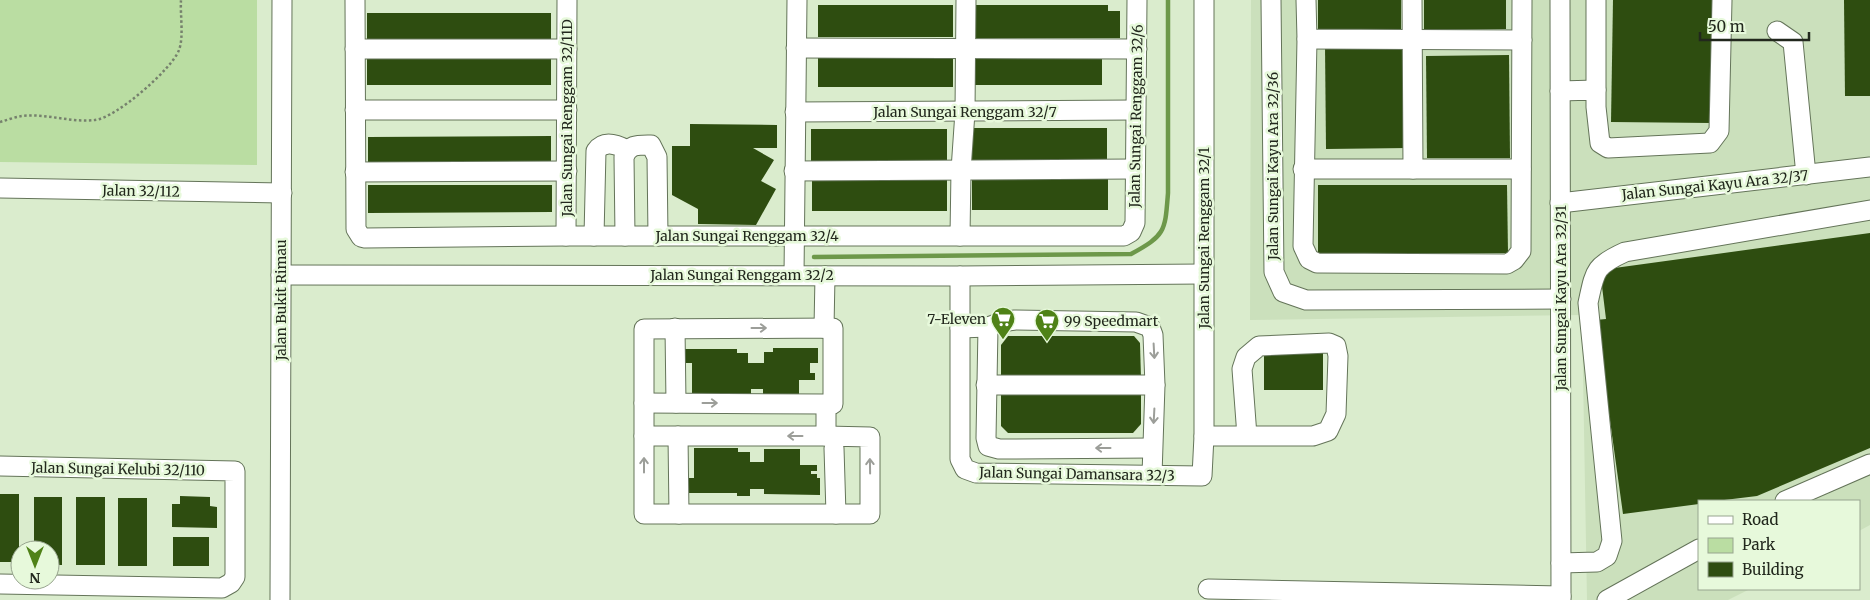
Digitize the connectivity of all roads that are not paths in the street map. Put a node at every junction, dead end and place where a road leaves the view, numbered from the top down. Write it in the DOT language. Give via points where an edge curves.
graph roads {
  1 [pos="282,0"];
  2 [pos="355,0"];
  3 [pos="567,0"];
  4 [pos="797,0"];
  5 [pos="966,0"];
  6 [pos="1137,0"];
  7 [pos="1204,0"];
  8 [pos="1271,0"];
  9 [pos="1306,0"];
  10 [pos="1412,0"];
  11 [pos="1522,0"];
  12 [pos="1560,0"];
  13 [pos="1596,0"];
  14 [pos="1722,0"];
  15 [pos="1776,31"];
  16 [pos="1413,38"];
  17 [pos="1307,39"];
  18 [pos="1522,40"];
  19 [pos="796,48"];
  20 [pos="965,48"];
  21 [pos="355,49"];
  22 [pos="567,49"];
  23 [pos="1137,49"];
  24 [pos="1596,90"];
  25 [pos="1560,91"];
  26 [pos="355,110"];
  27 [pos="567,110"];
  28 [pos="1136,110"];
  29 [pos="795,112"];
  30 [pos="965,112"];
  31 [pos="627,150"];
  32 [pos="1870,167"];
  33 [pos="1134,169"];
  34 [pos="1304,169"];
  35 [pos="1413,169"];
  36 [pos="1521,169"];
  37 [pos="961,170"];
  38 [pos="567,171"];
  39 [pos="794,171"];
  40 [pos="355,172"];
  41 [pos="1806,175"];
  42 [pos="0,188"];
  43 [pos="282,193"];
  44 [pos="1560,203"];
  45 [pos="1870,210"];
  46 [pos="1131,232"];
  47 [pos="566,236"];
  48 [pos="594,236"];
  49 [pos="624,236"];
  50 [pos="658,236"];
  51 [pos="794,236"];
  52 [pos="960,236"];
  53 [pos="1203,274"];
  54 [pos="281,275"];
  55 [pos="794,275"];
  56 [pos="825,276"];
  57 [pos="960,276"];
  58 [pos="1561,299"];
  59 [pos="988,327"];
  60 [pos="675,328"];
  61 [pos="824,328"];
  62 [pos="960,328"];
  63 [pos="986,385"];
  64 [pos="1156,385"];
  65 [pos="644,403"];
  66 [pos="676,403"];
  67 [pos="832,404"];
  68 [pos="644,436"];
  69 [pos="678,436"];
  70 [pos="1204,436"];
  71 [pos="1247,436"];
  72 [pos="830,442"];
  73 [pos="1152,448"];
  74 [pos="1870,464"];
  75 [pos="0,466"];
  76 [pos="1152,475"];
  77 [pos="1202,476"];
  78 [pos="1787,500"];
  79 [pos="678,514"];
  80 [pos="836,514"];
  81 [pos="1698,550"];
  82 [pos="1561,563"];
  83 [pos="0,584"];
  84 [pos="1208,589"];
  85 [pos="1561,598"];
  86 [pos="280,600"];
  87 [pos="1607,600"];
  1 -- 43 [label="street, Jalan Bukit Rimau"];
  2 -- 21 [label="street"];
  3 -- 22 [label="street, Jalan Sungai Renggam 32/11D"];
  4 -- 19 [label="street"];
  5 -- 20 [label="street"];
  6 -- 23 [label="street, Jalan Sungai Renggam 32/6"];
  7 -- 53 [label="street, Jalan Sungai Renggam 32/1"];
  8 -- 58 [label="street, Jalan Sungai Kayu Ara 32/36" via="1274,272 1284,292 1306,300"];
  9 -- 17 [label="street"];
  10 -- 16 [label="street"];
  11 -- 18 [label="street"];
  12 -- 25 [label="street, Jalan Sungai Kayu Ara 32/31"];
  13 -- 24 [label="street"];
  14 -- 24 [label="street" via="1719,131 1710,143 1608,148 1600,143"];
  15 -- 41 [label="street" via="1793,42"];
  16 -- 17 [label="street"];
  16 -- 18 [label="street"];
  16 -- 35 [label="street"];
  17 -- 34 [label="street"];
  18 -- 36 [label="street"];
  19 -- 20 [label="street"];
  19 -- 29 [label="street"];
  20 -- 23 [label="street"];
  20 -- 30 [label="street"];
  21 -- 22 [label="street"];
  21 -- 26 [label="street"];
  22 -- 27 [label="street, Jalan Sungai Renggam 32/11D"];
  23 -- 28 [label="street, Jalan Sungai Renggam 32/6"];
  24 -- 25 [label="street"];
  25 -- 44 [label="street, Jalan Sungai Kayu Ara 32/31"];
  26 -- 27 [label="street"];
  26 -- 40 [label="street"];
  27 -- 38 [label="street, Jalan Sungai Renggam 32/11D"];
  28 -- 30 [label="street, Jalan Sungai Renggam 32/7"];
  28 -- 33 [label="street, Jalan Sungai Renggam 32/6"];
  29 -- 30 [label="street, Jalan Sungai Renggam 32/7"];
  29 -- 39 [label="street"];
  30 -- 37 [label="street"];
  31 -- 48 [label="street" via="610,143 600,145 596,151"];
  31 -- 49 [label="street" via="624,157"];
  31 -- 50 [label="street" via="635,145 651,145 657,157"];
  32 -- 41 [label="street, Jalan Sungai Kayu Ara 32/37"];
  33 -- 37 [label="street"];
  33 -- 46 [label="street, Jalan Sungai Renggam 32/6" via="1135,223"];
  34 -- 35 [label="street"];
  34 -- 36 [label="street" via="1303,246 1309,259 1317,263 1507,264 1521,251"];
  35 -- 36 [label="street"];
  37 -- 39 [label="street"];
  37 -- 52 [label="street"];
  38 -- 40 [label="street"];
  38 -- 47 [label="street, Jalan Sungai Renggam 32/11D"];
  39 -- 51 [label="street"];
  40 -- 47 [label="street, Jalan Sungai Renggam 32/4" via="356,229 361,237"];
  41 -- 44 [label="street, Jalan Sungai Kayu Ara 32/37"];
  42 -- 43 [label="street, Jalan 32/112"];
  43 -- 54 [label="street, Jalan Bukit Rimau"];
  44 -- 58 [label="street, Jalan Sungai Kayu Ara 32/31"];
  45 -- 82 [label="street" via="1625,252 1605,261 1595,272 1588,303 1612,541 1607,556 1596,562"];
  46 -- 52 [label="street, Jalan Sungai Renggam 32/4" via="1124,236"];
  47 -- 48 [label="street, Jalan Sungai Renggam 32/4"];
  48 -- 49 [label="street, Jalan Sungai Renggam 32/4"];
  49 -- 50 [label="street, Jalan Sungai Renggam 32/4"];
  50 -- 51 [label="street, Jalan Sungai Renggam 32/4"];
  51 -- 52 [label="street, Jalan Sungai Renggam 32/4"];
  51 -- 55 [label="street"];
  53 -- 57 [label="street, Jalan Sungai Renggam 32/2"];
  53 -- 70 [label="street, Jalan Sungai Renggam 32/1"];
  54 -- 55 [label="street, Jalan Sungai Renggam 32/2"];
  54 -- 86 [label="street, Jalan Bukit Rimau"];
  55 -- 56 [label="street, Jalan Sungai Renggam 32/2"];
  56 -- 57 [label="street, Jalan Sungai Renggam 32/2"];
  56 -- 61 [label="street"];
  57 -- 62 [label="street, Jalan Sungai Damansara 32/3"];
  58 -- 82 [label="street, Jalan Sungai Kayu Ara 32/31"];
  59 -- 62 [label="street"];
  59 -- 63 [label="street"];
  59 -- 64 [label="street, one-way" via="1015,320 1136,322 1150,327 1153,335"];
  60 -- 61 [label="street, one-way" via="725,335"];
  60 -- 65 [label="street" via="644,329"];
  60 -- 66 [label="street"];
  61 -- 67 [label="street" via="834,328"];
  62 -- 76 [label="street, Jalan Sungai Damansara 32/3" via="960,459 965,469 976,473"];
  63 -- 64 [label="street"];
  73 -- 63 [label="street, one-way" via="999,449 988,446"];
  64 -- 73 [label="street, one-way"];
  65 -- 66 [label="street"];
  65 -- 68 [label="street"];
  66 -- 72 [label="street, one-way" via="826,404"];
  68 -- 69 [label="street"];
  79 -- 68 [label="street, one-way" via="644,514"];
  72 -- 69 [label="street, one-way"];
  69 -- 79 [label="street"];
  70 -- 71 [label="street"];
  70 -- 77 [label="street, Jalan Sungai Renggam 32/1"];
  71 -- 71 [label="street" via="1242,369 1246,357 1259,346 1336,346 1336,414 1328,431 1313,436"];
  72 -- 80 [label="street"];
  80 -- 72 [label="street, one-way" via="870,514 870,437"];
  73 -- 76 [label="street"];
  74 -- 78 [label="street"];
  75 -- 83 [label="street, Jalan Sungai Kelubi 32/110" via="235,471 235,577 222,588"];
  76 -- 77 [label="street, Jalan Sungai Damansara 32/3"];
  79 -- 80 [label="street"];
  81 -- 87 [label="street"];
  82 -- 85 [label="street, Jalan Sungai Kayu Ara 32/31"];
  84 -- 85 [label="street"];
}
